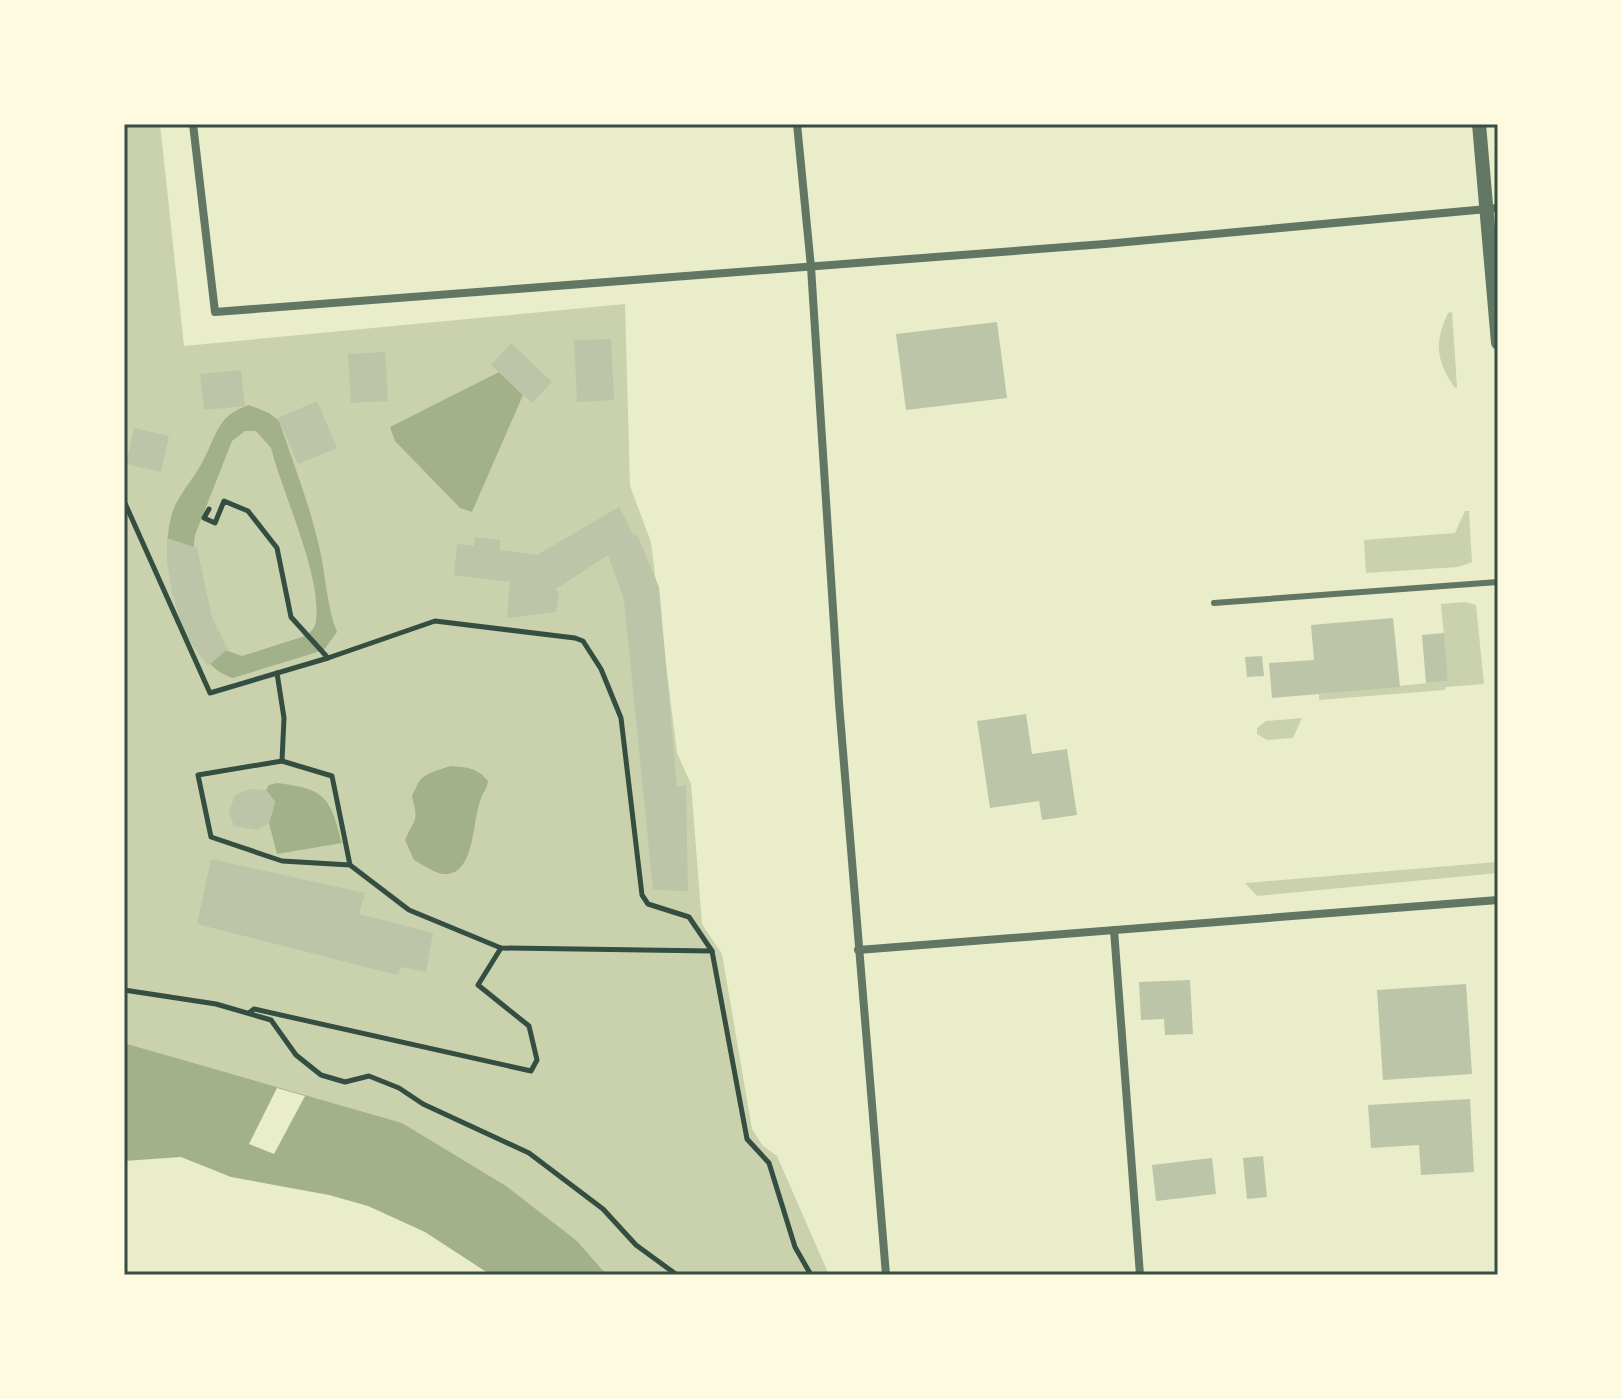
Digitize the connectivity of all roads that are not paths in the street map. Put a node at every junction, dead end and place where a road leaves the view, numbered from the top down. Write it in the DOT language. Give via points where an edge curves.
graph roads {
  1 [pos="193,124"];
  2 [pos="797,124"];
  3 [pos="1479,124"];
  4 [pos="1493,208"];
  5 [pos="811,267"];
  6 [pos="1498,343"];
  7 [pos="1498,582"];
  8 [pos="1214,603"];
  9 [pos="1498,900"];
  10 [pos="1114,930"];
  11 [pos="858,950"];
  12 [pos="886,1275"];
  13 [pos="1140,1275"];
  1 -- 5 [label="street" via="215,312"];
  2 -- 5 [label="street"];
  3 -- 4 [label="street"];
  4 -- 5 [label="street"];
  4 -- 6 [label="street"];
  5 -- 11 [label="street"];
  7 -- 8 [label="lane"];
  9 -- 10 [label="street"];
  10 -- 11 [label="street"];
  10 -- 13 [label="street"];
  11 -- 12 [label="street"];
}
